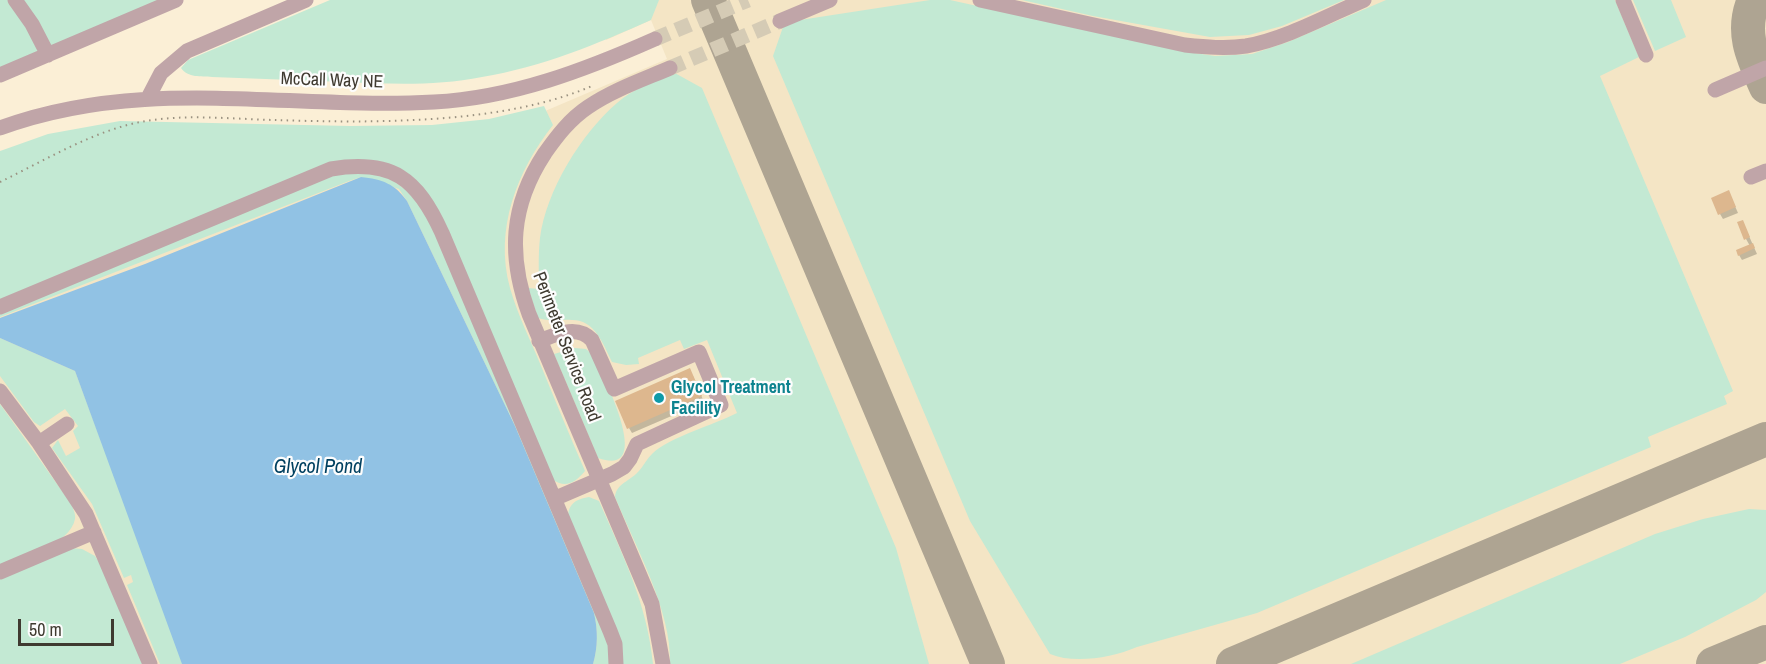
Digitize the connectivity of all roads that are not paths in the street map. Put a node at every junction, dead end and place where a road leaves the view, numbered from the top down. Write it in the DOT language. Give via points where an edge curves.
graph roads {
  1 [pos="15,0"];
  2 [pos="176,0"];
  3 [pos="306,0"];
  4 [pos="830,0"];
  5 [pos="980,0"];
  6 [pos="1364,0"];
  7 [pos="1623,0"];
  8 [pos="780,21"];
  9 [pos="656,39"];
  10 [pos="48,55"];
  11 [pos="1646,55"];
  12 [pos="670,68"];
  13 [pos="1766,68"];
  14 [pos="0,75"];
  15 [pos="1715,90"];
  16 [pos="148,98"];
  17 [pos="0,128"];
  18 [pos="1766,171"];
  19 [pos="1751,177"];
  20 [pos="0,307"];
  21 [pos="539,341"];
  22 [pos="0,391"];
  23 [pos="67,424"];
  24 [pos="39,443"];
  25 [pos="598,480"];
  26 [pos="556,498"];
  27 [pos="94,532"];
  28 [pos="0,572"];
  29 [pos="150,664"];
  30 [pos="616,664"];
  31 [pos="663,664"];
  1 -- 10 [label="street"];
  2 -- 10 [label="street"];
  3 -- 16 [label="street" via="187,51 161,73"];
  4 -- 8 [label="street"];
  5 -- 6 [label="street" via="1185,45 1216,48 1260,42"];
  7 -- 11 [label="street"];
  9 -- 16 [label="street, McCall Way NE" via="564,76 482,97 434,102"];
  10 -- 14 [label="street"];
  12 -- 21 [label="street, Perimeter Service Road" via="586,108 556,137 534,169 520,207 515,248 519,286"];
  13 -- 15 [label="street"];
  16 -- 17 [label="street, McCall Way NE" via="84,106"];
  18 -- 19 [label="street"];
  20 -- 26 [label="street" via="313,175 354,165 376,167 417,189 430,208"];
  21 -- 25 [label="street, Perimeter Service Road"];
  21 -- 25 [label="street" via="573,331 587,334 614,389 699,352 721,405 637,444 624,467"];
  22 -- 24 [label="street"];
  23 -- 24 [label="street"];
  24 -- 27 [label="street"];
  25 -- 26 [label="street"];
  25 -- 31 [label="street, Perimeter Service Road" via="652,604"];
  26 -- 30 [label="street" via="615,644"];
  27 -- 28 [label="street"];
  27 -- 29 [label="street"];
}
